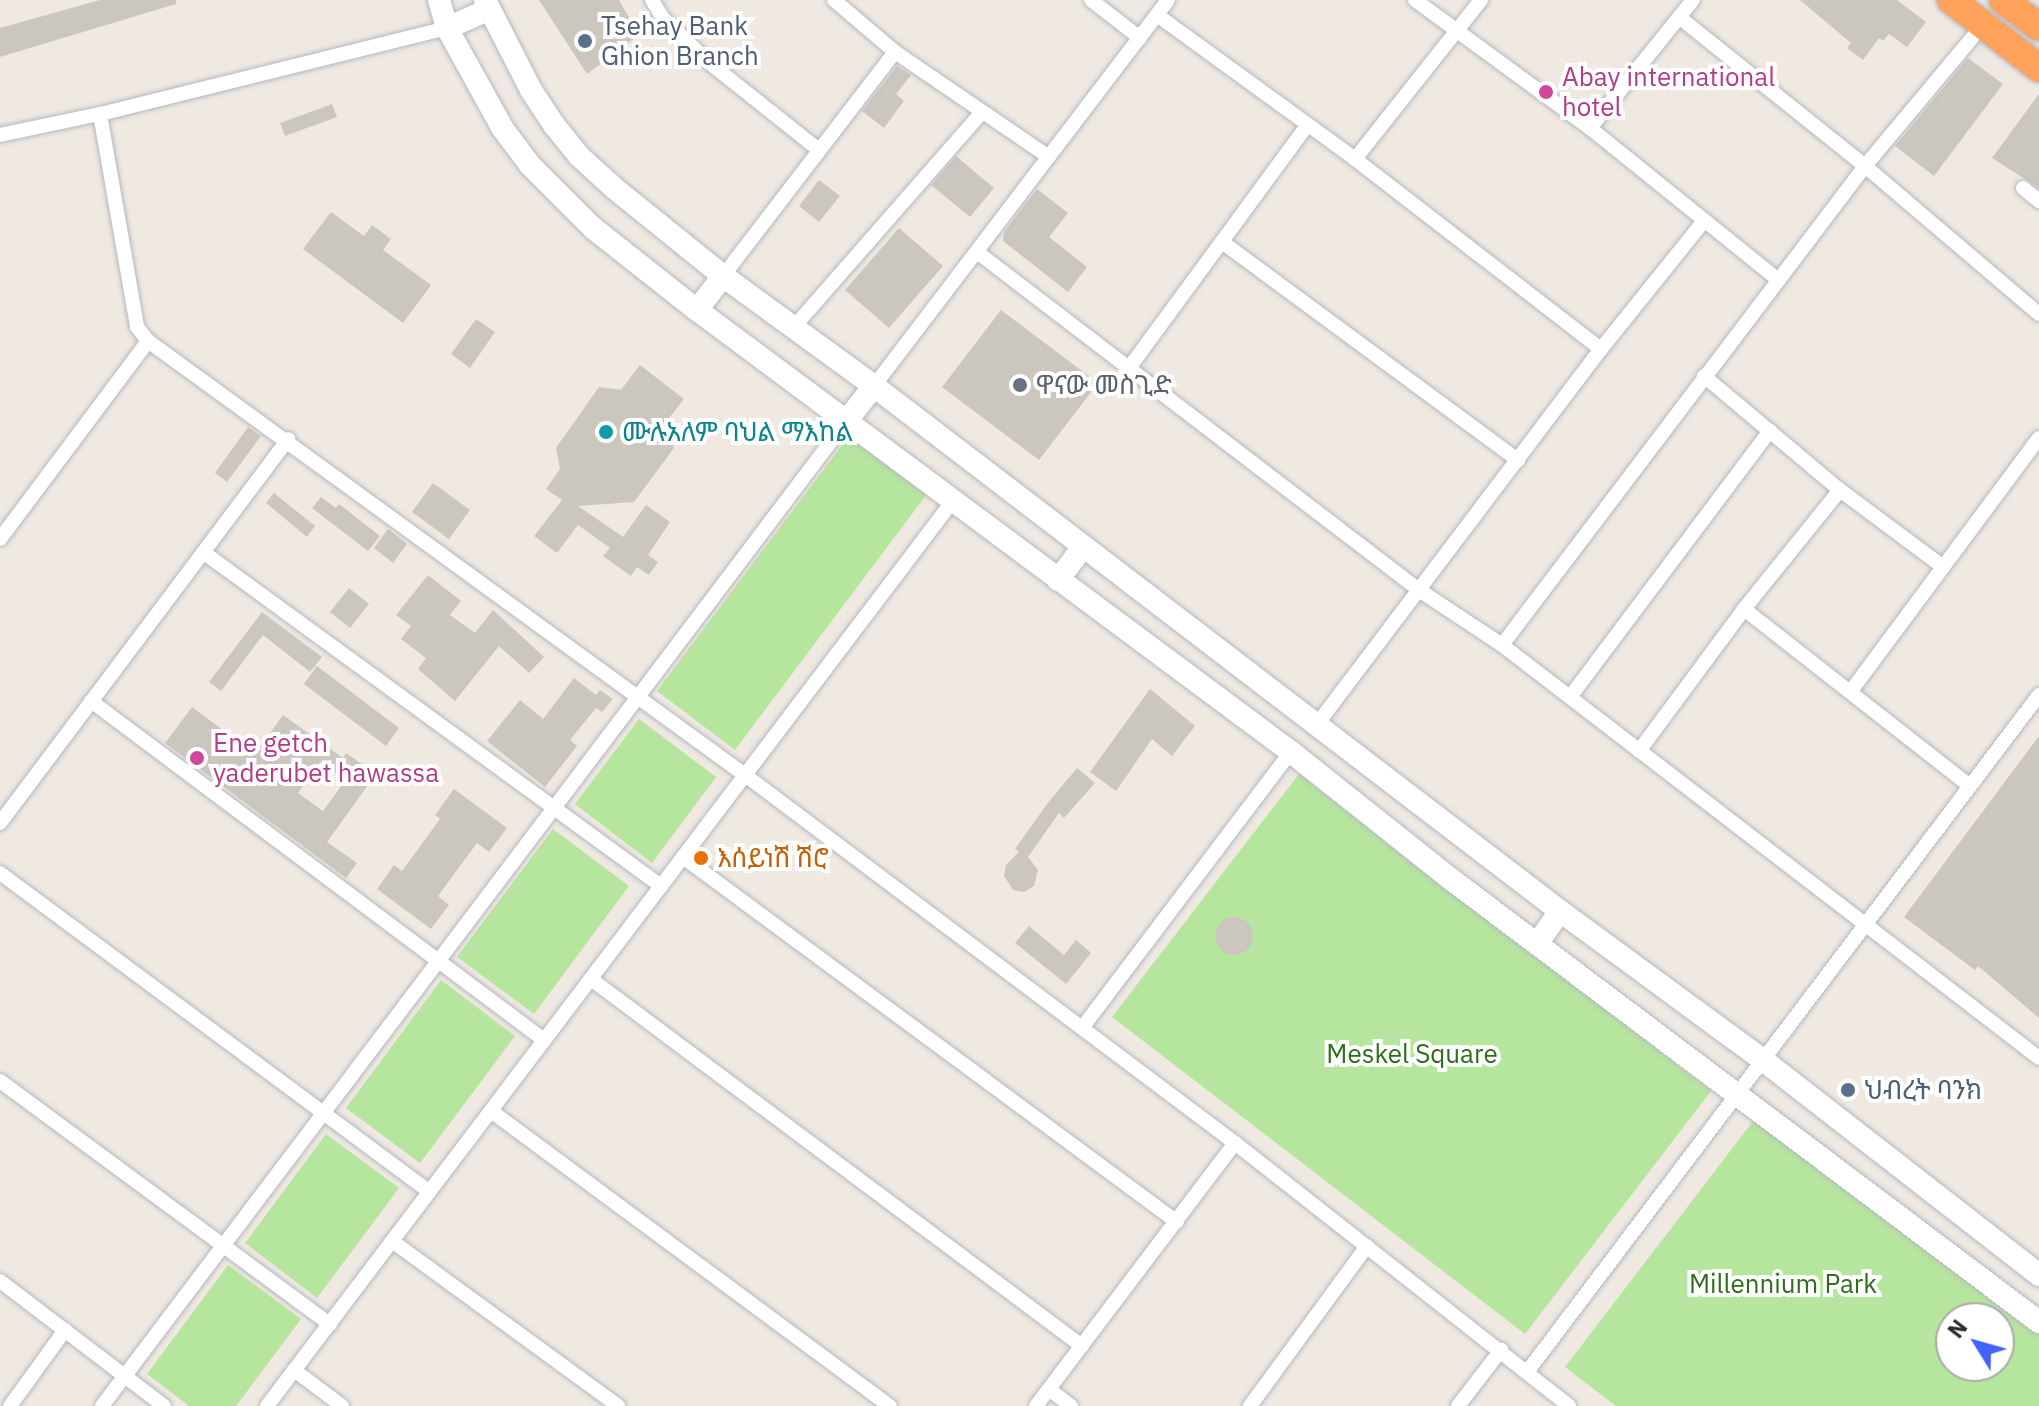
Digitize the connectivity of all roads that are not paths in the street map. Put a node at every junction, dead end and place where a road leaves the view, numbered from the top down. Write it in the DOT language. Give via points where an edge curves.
graph roads {
  1 [pos="439,0"];
  2 [pos="652,0"];
  3 [pos="834,0"];
  4 [pos="1091,0"];
  5 [pos="1168,0"];
  6 [pos="1415,0"];
  7 [pos="1481,0"];
  8 [pos="1693,0"];
  9 [pos="1951,0"];
  10 [pos="2003,0"];
  11 [pos="487,5"];
  12 [pos="1157,15"];
  13 [pos="1679,17"];
  14 [pos="1983,25"];
  15 [pos="2039,27"];
  16 [pos="447,28"];
  17 [pos="1457,30"];
  18 [pos="1140,38"];
  19 [pos="895,52"];
  20 [pos="2039,68"];
  21 [pos="981,113"];
  22 [pos="100,114"];
  23 [pos="1307,126"];
  24 [pos="1590,128"];
  25 [pos="0,135"];
  26 [pos="819,150"];
  27 [pos="1049,157"];
  28 [pos="1355,159"];
  29 [pos="1865,166"];
  30 [pos="2023,188"];
  31 [pos="2039,201"];
  32 [pos="1704,221"];
  33 [pos="1222,242"];
  34 [pos="977,252"];
  35 [pos="723,276"];
  36 [pos="1777,279"];
  37 [pos="697,310"];
  38 [pos="2039,314"];
  39 [pos="793,328"];
  40 [pos="148,341"];
  41 [pos="1601,349"];
  42 [pos="1129,368"];
  43 [pos="1704,376"];
  44 [pos="874,386"];
  45 [pos="848,419"];
  46 [pos="1770,431"];
  47 [pos="2039,438"];
  48 [pos="288,439"];
  49 [pos="1518,460"];
  50 [pos="978,468"];
  51 [pos="1840,490"];
  52 [pos="955,498"];
  53 [pos="0,539"];
  54 [pos="1083,547"];
  55 [pos="203,552"];
  56 [pos="1942,566"];
  57 [pos="1058,580"];
  58 [pos="1419,590"];
  59 [pos="1744,609"];
  60 [pos="1502,645"];
  61 [pos="1851,691"];
  62 [pos="639,695"];
  63 [pos="2039,695"];
  64 [pos="1570,697"];
  65 [pos="91,701"];
  66 [pos="1318,723"];
  67 [pos="1639,751"];
  68 [pos="1291,752"];
  69 [pos="745,775"];
  70 [pos="1970,786"];
  71 [pos="554,808"];
  72 [pos="0,823"];
  73 [pos="683,857"];
  74 [pos="0,873"];
  75 [pos="661,886"];
  76 [pos="1560,911"];
  77 [pos="1864,926"];
  78 [pos="1537,944"];
  79 [pos="440,959"];
  80 [pos="591,979"];
  81 [pos="1082,1028"];
  82 [pos="544,1040"];
  83 [pos="2039,1058"];
  84 [pos="1763,1060"];
  85 [pos="0,1081"];
  86 [pos="1737,1094"];
  87 [pos="491,1111"];
  88 [pos="324,1112"];
  89 [pos="1235,1143"];
  90 [pos="430,1192"];
  91 [pos="1177,1222"];
  92 [pos="392,1241"];
  93 [pos="225,1244"];
  94 [pos="1367,1246"];
  95 [pos="2039,1275"];
  96 [pos="0,1281"];
  97 [pos="2039,1322"];
  98 [pos="330,1324"];
  99 [pos="65,1330"];
  100 [pos="1082,1346"];
  101 [pos="1501,1350"];
  102 [pos="294,1370"];
  103 [pos="1527,1372"];
  104 [pos="124,1377"];
  105 [pos="1049,1389"];
  106 [pos="10,1406"];
  107 [pos="102,1406"];
  108 [pos="164,1406"];
  109 [pos="267,1406"];
  110 [pos="342,1406"];
  111 [pos="618,1406"];
  112 [pos="890,1406"];
  113 [pos="1036,1406"];
  114 [pos="1071,1406"];
  115 [pos="1250,1406"];
  116 [pos="1458,1406"];
  117 [pos="1569,1406"];
  1 -- 16 [label="street"];
  2 -- 26 [label="street" via="707,61"];
  3 -- 19 [label="street"];
  4 -- 18 [label="street"];
  5 -- 12 [label="street"];
  6 -- 17 [label="street"];
  7 -- 17 [label="street"];
  8 -- 13 [label="street"];
  9 -- 14 [label="highway"];
  10 -- 15 [label="highway"];
  11 -- 16 [label="street"];
  11 -- 35 [label="street" via="531,90 579,156"];
  12 -- 18 [label="street"];
  12 -- 23 [label="street"];
  13 -- 24 [label="street"];
  13 -- 29 [label="street"];
  14 -- 20 [label="highway"];
  14 -- 29 [label="street"];
  16 -- 22 [label="street"];
  16 -- 37 [label="street" via="480,91 530,165 593,228"];
  17 -- 24 [label="street"];
  17 -- 28 [label="street"];
  18 -- 27 [label="street"];
  19 -- 21 [label="street"];
  19 -- 26 [label="street"];
  21 -- 27 [label="street"];
  21 -- 39 [label="street"];
  22 -- 25 [label="street"];
  22 -- 40 [label="street" via="137,327"];
  23 -- 28 [label="street"];
  23 -- 33 [label="street"];
  24 -- 32 [label="street"];
  26 -- 35 [label="street"];
  27 -- 34 [label="street"];
  28 -- 41 [label="street"];
  29 -- 36 [label="street"];
  29 -- 38 [label="street"];
  30 -- 31 [label="street"];
  32 -- 36 [label="street"];
  32 -- 41 [label="street"];
  33 -- 42 [label="street"];
  33 -- 49 [label="street"];
  34 -- 42 [label="street"];
  34 -- 44 [label="street"];
  35 -- 37 [label="street"];
  35 -- 39 [label="street"];
  36 -- 43 [label="street"];
  37 -- 45 [label="street"];
  39 -- 44 [label="street"];
  40 -- 48 [label="street"];
  40 -- 53 [label="street"];
  41 -- 49 [label="street"];
  42 -- 58 [label="street"];
  43 -- 46 [label="street"];
  43 -- 60 [label="street"];
  44 -- 45 [label="street"];
  44 -- 50 [label="street"];
  45 -- 52 [label="street"];
  45 -- 62 [label="street"];
  46 -- 51 [label="street"];
  46 -- 64 [label="street"];
  47 -- 56 [label="street"];
  48 -- 55 [label="street"];
  48 -- 62 [label="street"];
  49 -- 58 [label="street"];
  50 -- 52 [label="street"];
  50 -- 54 [label="street"];
  51 -- 56 [label="street"];
  51 -- 59 [label="street"];
  52 -- 57 [label="street"];
  52 -- 69 [label="street"];
  54 -- 57 [label="street"];
  54 -- 66 [label="street"];
  55 -- 65 [label="street"];
  55 -- 71 [label="street"];
  56 -- 61 [label="street"];
  57 -- 68 [label="street"];
  58 -- 60 [label="street"];
  58 -- 66 [label="street"];
  59 -- 61 [label="street"];
  59 -- 67 [label="street"];
  60 -- 64 [label="street"];
  61 -- 70 [label="street"];
  62 -- 69 [label="street"];
  62 -- 71 [label="street"];
  63 -- 70 [label="street"];
  64 -- 67 [label="street"];
  65 -- 72 [label="street"];
  65 -- 79 [label="street"];
  66 -- 68 [label="street"];
  66 -- 76 [label="street"];
  67 -- 77 [label="street"];
  68 -- 78 [label="street"];
  68 -- 81 [label="street"];
  69 -- 73 [label="street"];
  69 -- 81 [label="street"];
  70 -- 77 [label="street"];
  71 -- 75 [label="street"];
  71 -- 79 [label="street"];
  73 -- 75 [label="street"];
  73 -- 91 [label="street"];
  74 -- 88 [label="street"];
  75 -- 80 [label="street"];
  76 -- 78 [label="street"];
  76 -- 84 [label="street"];
  77 -- 83 [label="street"];
  77 -- 84 [label="street"];
  78 -- 86 [label="street"];
  79 -- 82 [label="street"];
  79 -- 88 [label="street"];
  80 -- 82 [label="street"];
  80 -- 100 [label="street"];
  81 -- 89 [label="street"];
  82 -- 87 [label="street"];
  84 -- 86 [label="street"];
  84 -- 95 [label="street"];
  85 -- 93 [label="street"];
  86 -- 97 [label="street"];
  86 -- 103 [label="street"];
  87 -- 90 [label="street"];
  87 -- 112 [label="street"];
  88 -- 90 [label="street"];
  88 -- 93 [label="street"];
  89 -- 91 [label="street"];
  89 -- 94 [label="street"];
  90 -- 92 [label="street"];
  91 -- 100 [label="street"];
  92 -- 98 [label="street"];
  92 -- 111 [label="street"];
  93 -- 98 [label="street"];
  93 -- 104 [label="street"];
  94 -- 101 [label="street"];
  94 -- 115 [label="street"];
  96 -- 99 [label="street"];
  98 -- 102 [label="street"];
  99 -- 104 [label="street"];
  99 -- 106 [label="street"];
  100 -- 105 [label="street"];
  101 -- 103 [label="street"];
  101 -- 116 [label="street"];
  102 -- 109 [label="street"];
  102 -- 110 [label="street"];
  103 -- 117 [label="street"];
  104 -- 107 [label="street"];
  104 -- 108 [label="street"];
  105 -- 113 [label="street"];
  105 -- 114 [label="street"];
}
